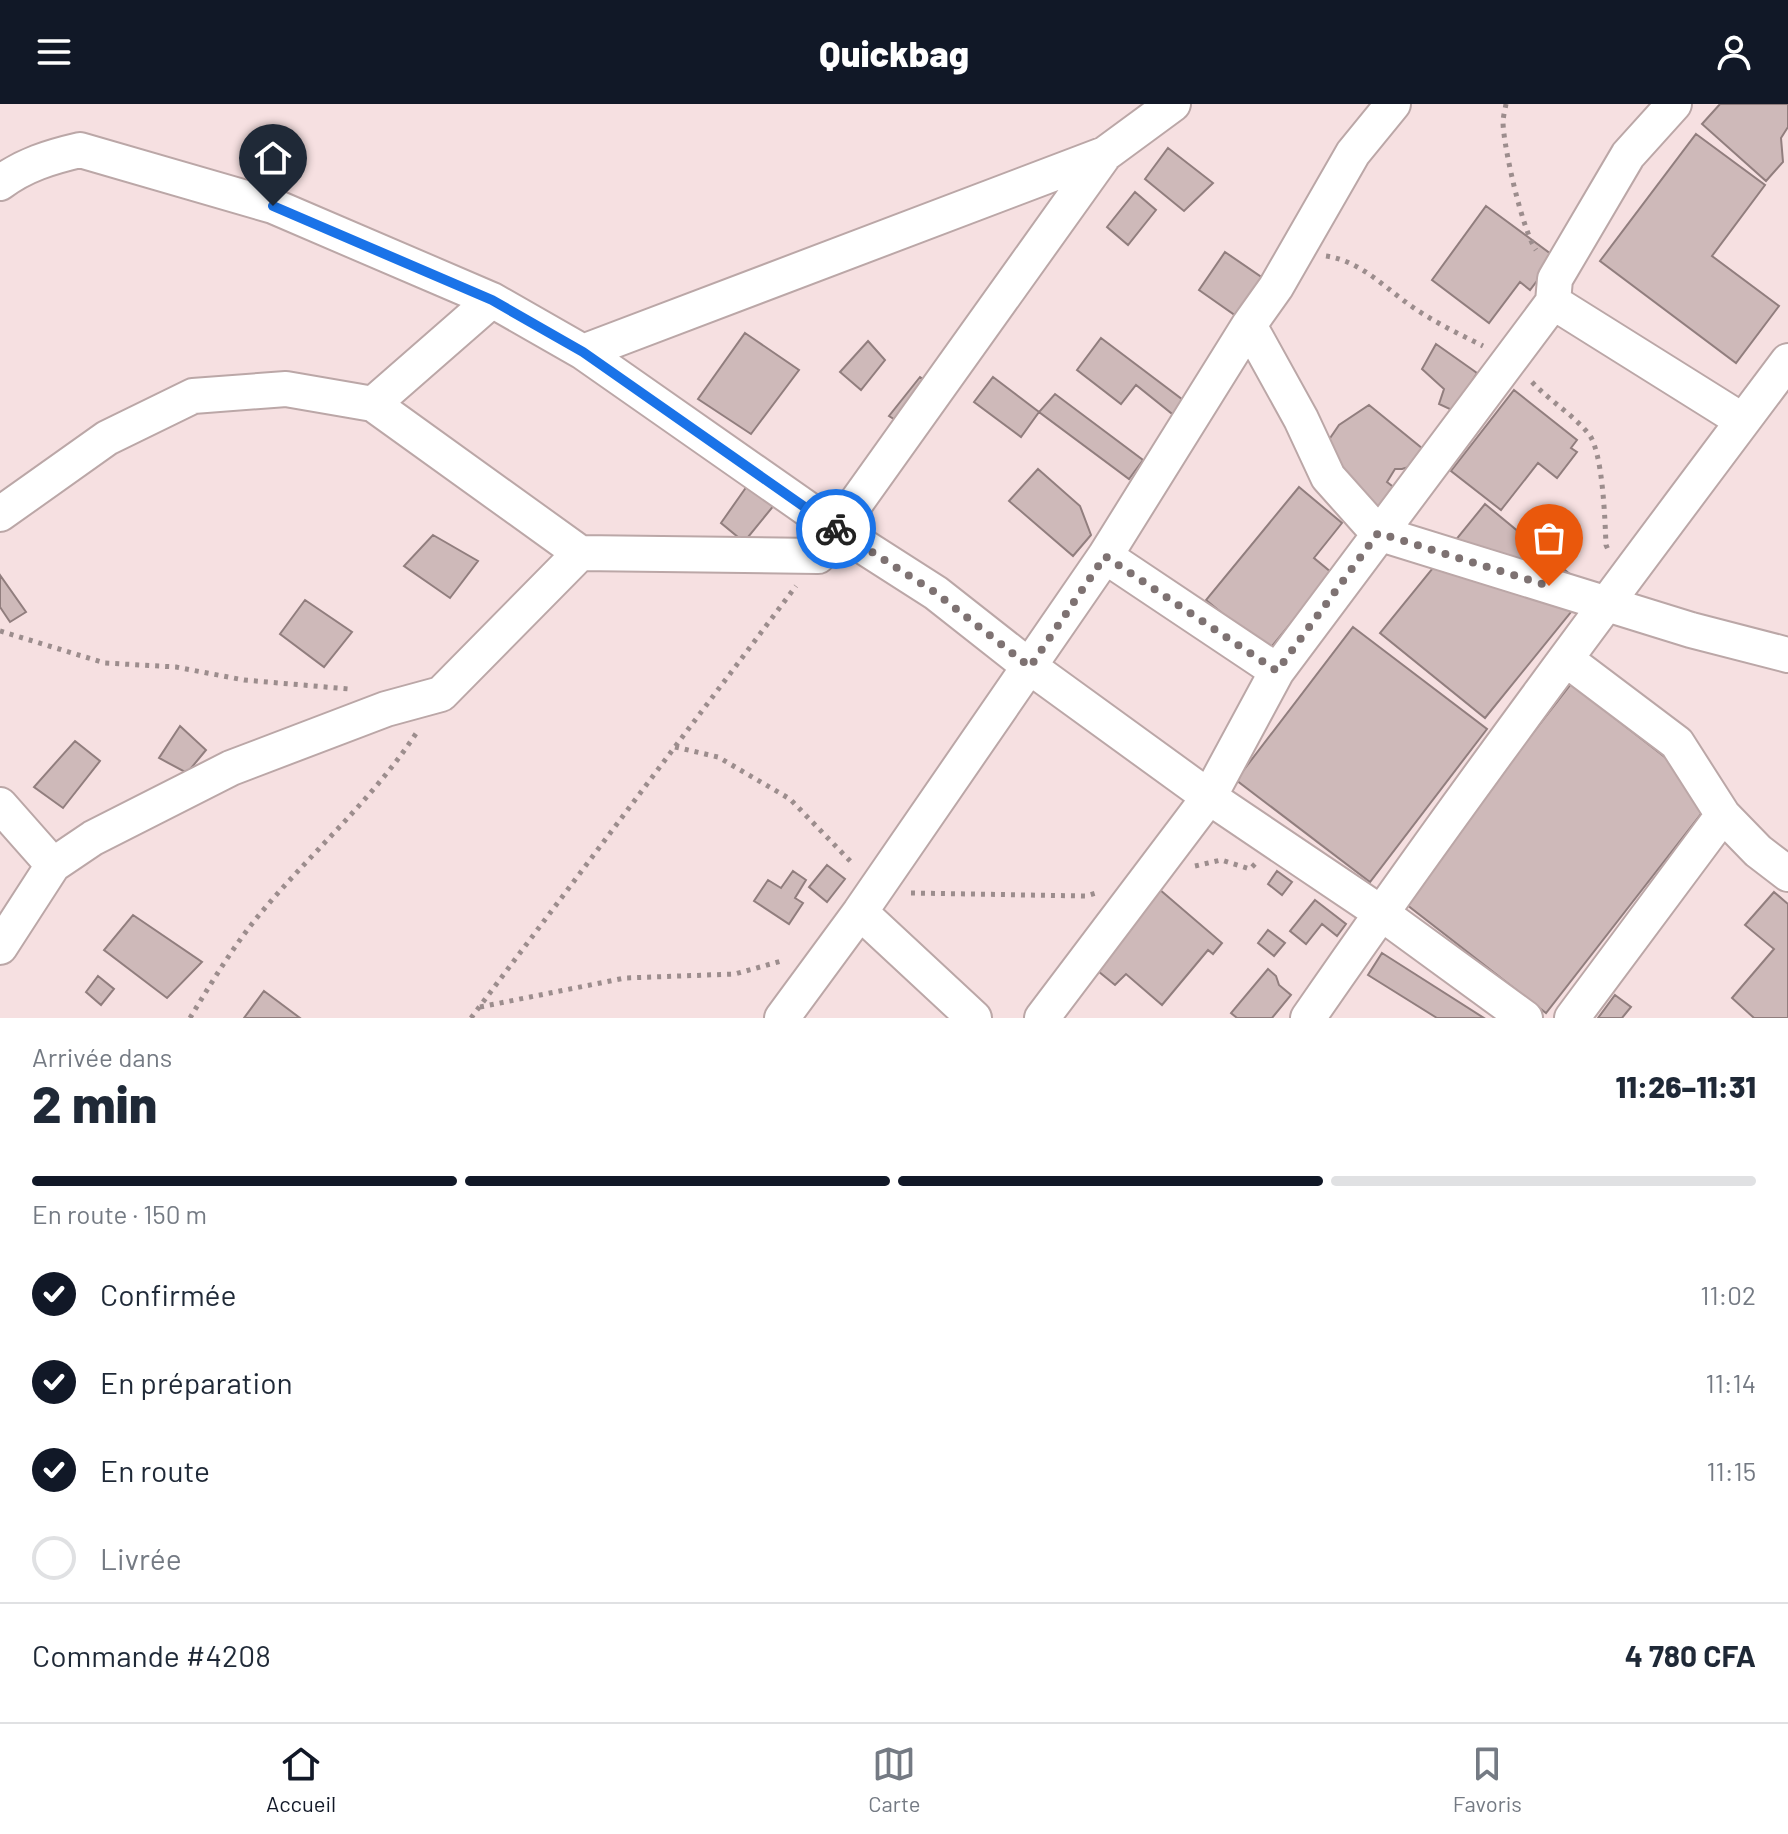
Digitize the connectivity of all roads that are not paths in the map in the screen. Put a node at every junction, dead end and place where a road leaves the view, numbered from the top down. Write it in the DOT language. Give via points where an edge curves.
graph roads {
  1 [pos="1173,104"];
  2 [pos="1393,104"];
  3 [pos="1674,104"];
  4 [pos="1105,154"];
  5 [pos="0,183"];
  6 [pos="1554,290"];
  7 [pos="492,300"];
  8 [pos="1249,325"];
  9 [pos="583,352"];
  10 [pos="1788,361"];
  11 [pos="373,404"];
  12 [pos="1743,421"];
  13 [pos="0,514"];
  14 [pos="1378,533"];
  15 [pos="827,543"];
  16 [pos="580,553"];
  17 [pos="1105,556"];
  18 [pos="1614,593"];
  19 [pos="1788,655"];
  20 [pos="1567,660"];
  21 [pos="1030,667"];
  22 [pos="1277,671"];
  23 [pos="1209,797"];
  24 [pos="0,805"];
  25 [pos="1723,815"];
  26 [pos="53,865"];
  27 [pos="1788,874"];
  28 [pos="867,902"];
  29 [pos="1381,913"];
  30 [pos="0,947"];
  31 [pos="782,1018"];
  32 [pos="974,1018"];
  33 [pos="1042,1018"];
  34 [pos="1308,1018"];
  35 [pos="1525,1018"];
  36 [pos="1572,1018"];
  1 -- 4 [label="street"];
  2 -- 8 [label="street" via="1353,153"];
  3 -- 6 [label="street" via="1628,155"];
  4 -- 9 [label="street"];
  4 -- 15 [label="street"];
  5 -- 7 [label="street" via="37,162 80,150 273,206"];
  6 -- 12 [label="street"];
  6 -- 14 [label="street" via="1510,359"];
  7 -- 9 [label="street"];
  7 -- 11 [label="street"];
  8 -- 14 [label="street" via="1328,477"];
  8 -- 17 [label="street"];
  9 -- 15 [label="street"];
  10 -- 12 [label="street"];
  11 -- 13 [label="street" via="286,389 193,396 107,438"];
  11 -- 16 [label="street"];
  12 -- 18 [label="street"];
  14 -- 18 [label="street"];
  14 -- 22 [label="street"];
  15 -- 16 [label="street"];
  15 -- 21 [label="street" via="936,593"];
  16 -- 26 [label="street" via="441,694 386,709 231,768 93,838"];
  17 -- 21 [label="street"];
  17 -- 22 [label="street"];
  18 -- 19 [label="street"];
  18 -- 20 [label="street"];
  20 -- 25 [label="street" via="1677,743"];
  20 -- 29 [label="street"];
  21 -- 23 [label="street"];
  21 -- 28 [label="street"];
  22 -- 23 [label="street"];
  23 -- 29 [label="street"];
  23 -- 33 [label="street"];
  24 -- 26 [label="street"];
  25 -- 27 [label="street"];
  25 -- 36 [label="street"];
  26 -- 30 [label="street"];
  28 -- 31 [label="street"];
  28 -- 32 [label="street"];
  29 -- 34 [label="street"];
  29 -- 35 [label="street"];
}
